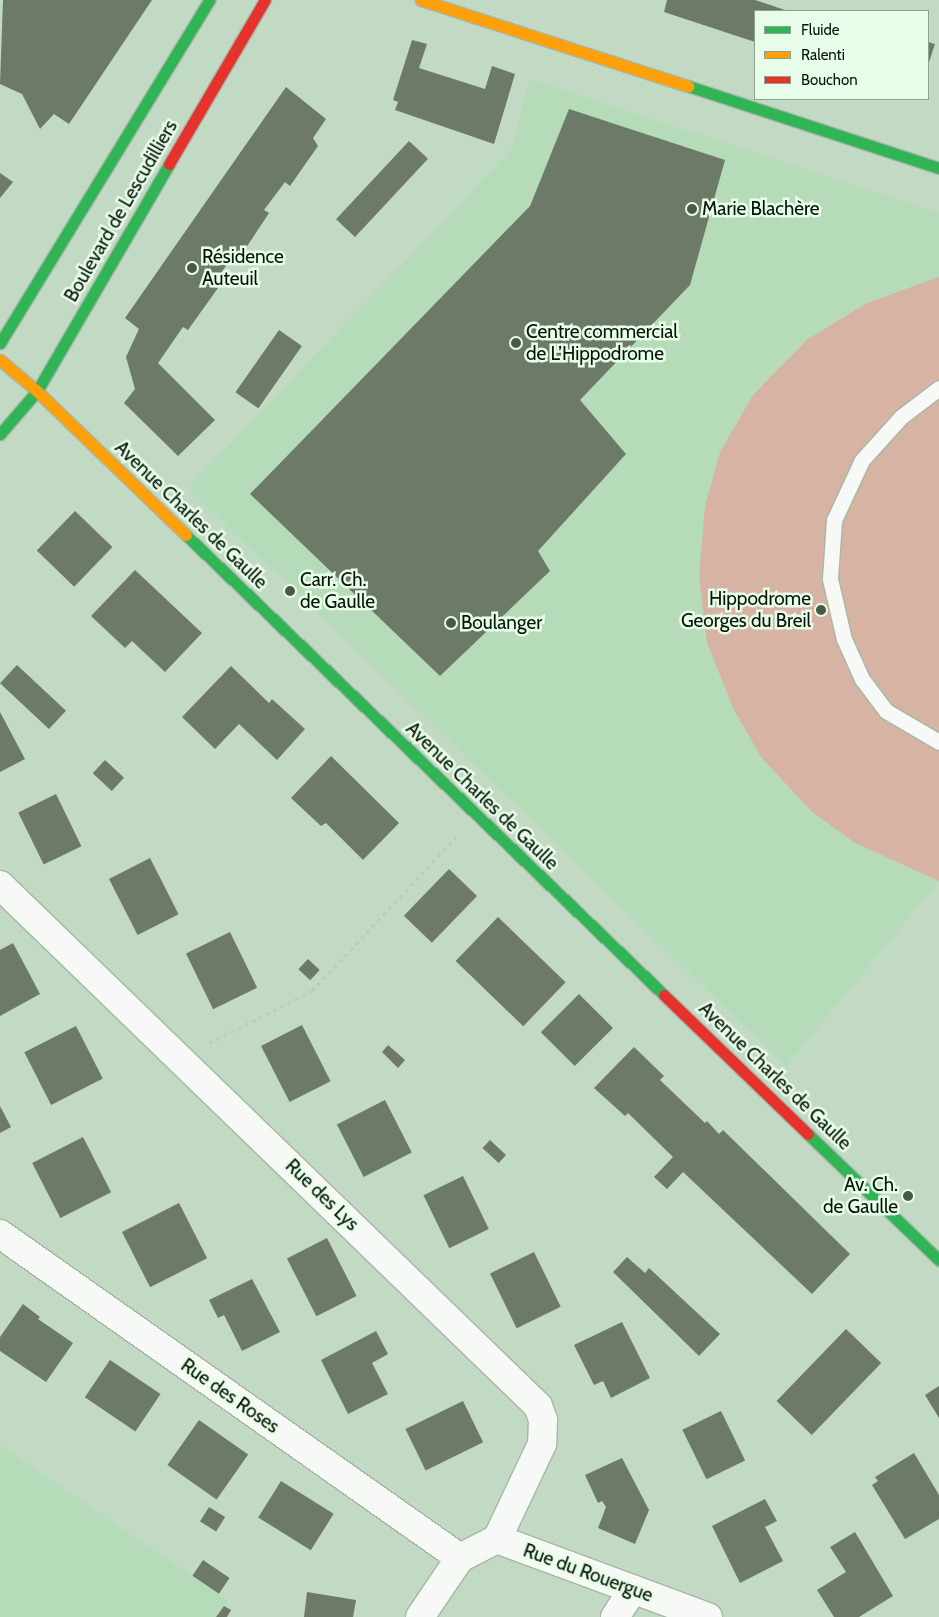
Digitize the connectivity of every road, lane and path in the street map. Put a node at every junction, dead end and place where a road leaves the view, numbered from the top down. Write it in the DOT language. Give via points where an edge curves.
graph roads {
  1 [pos="209,0"];
  2 [pos="265,0"];
  3 [pos="421,0"];
  4 [pos="939,168"];
  5 [pos="0,343"];
  6 [pos="0,360"];
  7 [pos="939,388"];
  8 [pos="37,391"];
  9 [pos="0,434"];
  10 [pos="939,742"];
  11 [pos="477,815"];
  12 [pos="0,886"];
  13 [pos="179,1058"];
  14 [pos="0,1234"];
  15 [pos="939,1260"];
  16 [pos="497,1539"];
  17 [pos="460,1558"];
  18 [pos="633,1589"];
  19 [pos="420,1617"];
  20 [pos="615,1617"];
  21 [pos="708,1617"];
  1 -- 5 [label="main road, Boulevard de Lescudilliers"];
  2 -- 8 [label="main road, Boulevard de Lescudilliers"];
  3 -- 4 [label="main road"];
  6 -- 8 [label="main road, Avenue Charles de Gaulle"];
  7 -- 10 [label="lane" via="901,417 862,460 834,520 830,579 844,639 862,679 886,711"];
  8 -- 9 [label="main road, Boulevard de Lescudilliers"];
  8 -- 11 [label="main road, Avenue Charles de Gaulle"];
  11 -- 13 [label="path" via="312,991"];
  11 -- 15 [label="main road, Avenue Charles de Gaulle"];
  12 -- 13 [label="street, Rue des Lys"];
  13 -- 16 [label="street, Rue des Lys" via="538,1406 544,1420 542,1444"];
  14 -- 17 [label="street, Rue des Roses"];
  16 -- 17 [label="street"];
  16 -- 18 [label="street, Rue du Rouergue"];
  17 -- 19 [label="street"];
  18 -- 20 [label="street"];
  18 -- 21 [label="street, Rue du Rouergue"];
}
